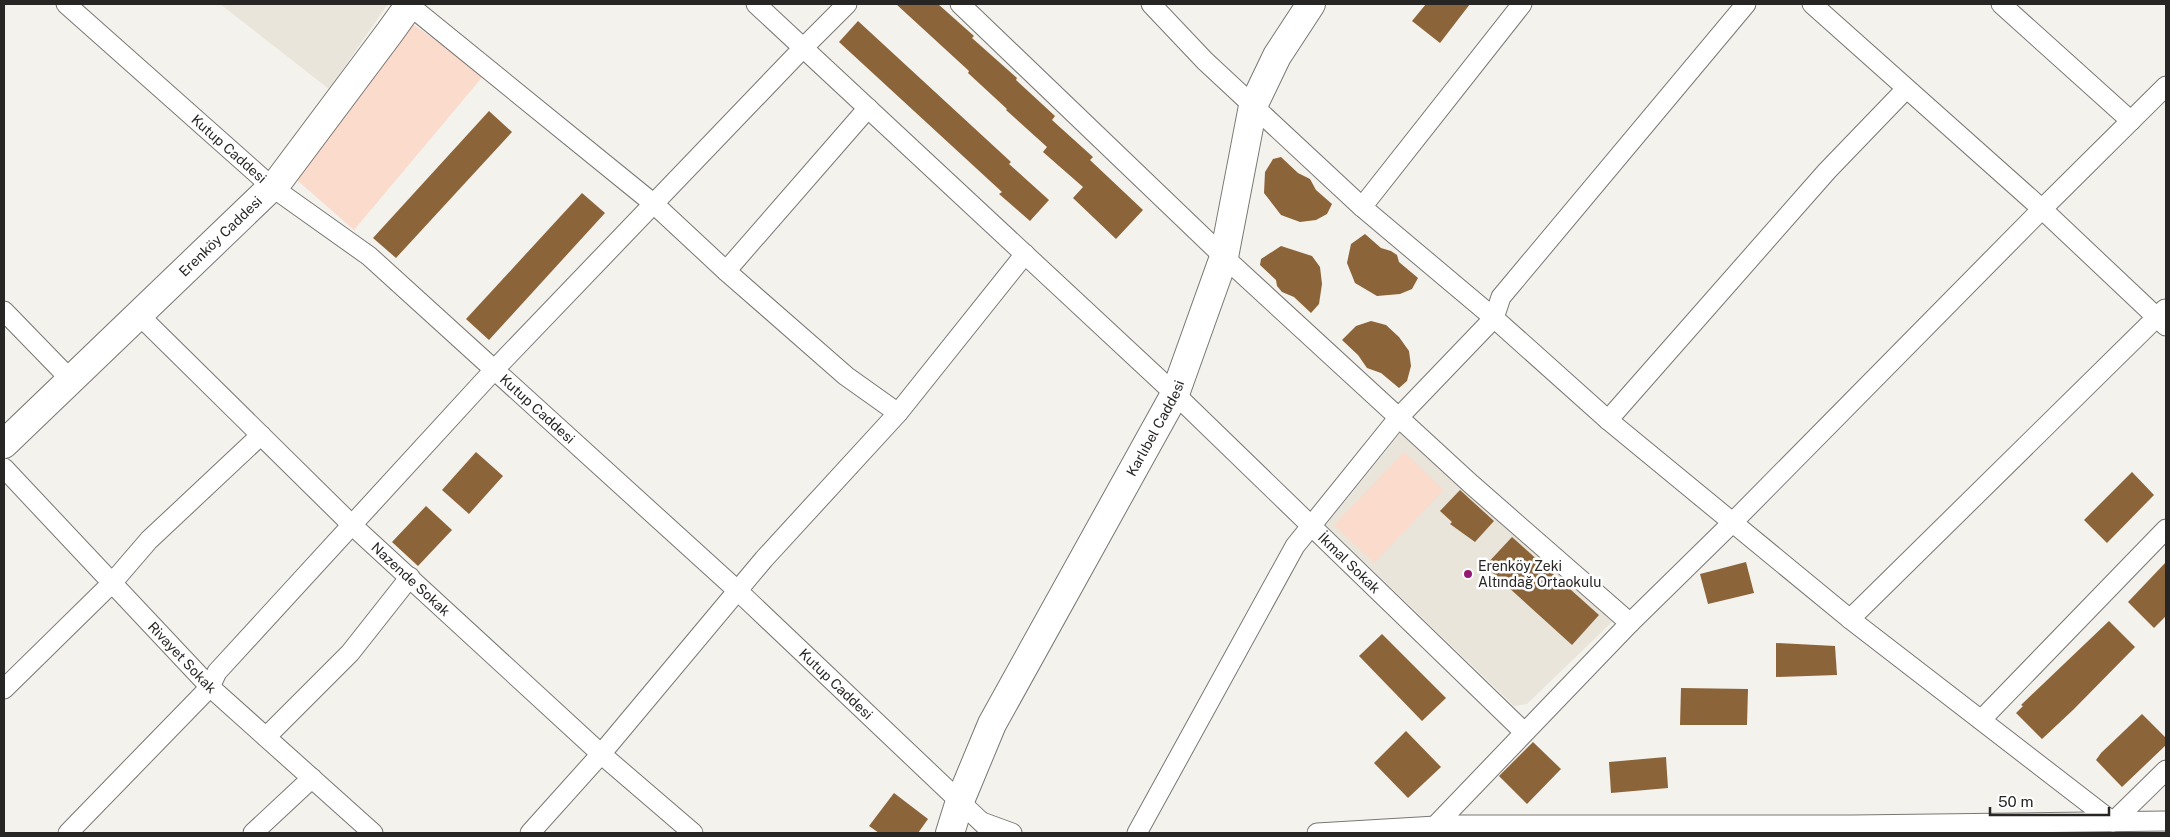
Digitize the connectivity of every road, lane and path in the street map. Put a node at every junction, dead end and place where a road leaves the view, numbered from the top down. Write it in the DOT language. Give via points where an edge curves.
graph roads {
  1 [pos="66,4"];
  2 [pos="409,4"];
  3 [pos="756,4"];
  4 [pos="848,4"];
  5 [pos="960,4"];
  6 [pos="1151,4"];
  7 [pos="1311,4"];
  8 [pos="1522,4"];
  9 [pos="1746,4"];
  10 [pos="1812,4"];
  11 [pos="2001,4"];
  12 [pos="803,48"];
  13 [pos="2166,86"];
  14 [pos="1906,89"];
  15 [pos="1253,106"];
  16 [pos="868,108"];
  17 [pos="2131,121"];
  18 [pos="272,187"];
  19 [pos="654,204"];
  20 [pos="1362,207"];
  21 [pos="2042,208"];
  22 [pos="1025,254"];
  23 [pos="1224,256"];
  24 [pos="726,271"];
  25 [pos="4,311"];
  26 [pos="139,314"];
  27 [pos="2163,317"];
  28 [pos="1494,318"];
  29 [pos="494,370"];
  30 [pos="71,380"];
  31 [pos="1174,394"];
  32 [pos="898,413"];
  33 [pos="1399,416"];
  34 [pos="1608,420"];
  35 [pos="261,435"];
  36 [pos="4,444"];
  37 [pos="4,468"];
  38 [pos="1733,522"];
  39 [pos="353,526"];
  40 [pos="1312,526"];
  41 [pos="2166,529"];
  42 [pos="410,577"];
  43 [pos="112,583"];
  44 [pos="738,591"];
  45 [pos="1850,619"];
  46 [pos="1630,623"];
  47 [pos="210,688"];
  48 [pos="4,690"];
  49 [pos="1981,720"];
  50 [pos="1524,732"];
  51 [pos="266,737"];
  52 [pos="601,754"];
  53 [pos="2166,770"];
  54 [pos="312,778"];
  55 [pos="960,800"];
  56 [pos="2166,821"];
  57 [pos="2113,822"];
  58 [pos="1435,826"];
  59 [pos="987,828"];
  60 [pos="2073,828"];
  61 [pos="1523,829"];
  62 [pos="1628,829"];
  63 [pos="1853,829"];
  64 [pos="1955,829"];
  65 [pos="1393,831"];
  66 [pos="68,833"];
  67 [pos="254,833"];
  68 [pos="373,833"];
  69 [pos="530,833"];
  70 [pos="693,833"];
  71 [pos="950,833"];
  72 [pos="1012,833"];
  73 [pos="1137,833"];
  74 [pos="1316,833"];
  1 -- 18 [label="street, Kutup Caddesi"];
  2 -- 18 [label="street, Erenköy Caddesi"];
  2 -- 19 [label="street"];
  3 -- 12 [label="street, İkmal Sokak"];
  4 -- 12 [label="street"];
  5 -- 23 [label="street"];
  6 -- 15 [label="street" via="1205,62"];
  7 -- 15 [label="street, Karlıbel Caddesi" via="1277,56"];
  8 -- 20 [label="street"];
  9 -- 28 [label="street" via="1501,297"];
  10 -- 14 [label="street"];
  11 -- 17 [label="street"];
  12 -- 16 [label="street, İkmal Sokak"];
  12 -- 19 [label="street"];
  13 -- 17 [label="street"];
  14 -- 21 [label="street"];
  14 -- 34 [label="street" via="1827,171"];
  15 -- 20 [label="street"];
  15 -- 23 [label="street, Karlıbel Caddesi"];
  16 -- 22 [label="street, İkmal Sokak"];
  16 -- 24 [label="street"];
  17 -- 21 [label="street"];
  18 -- 26 [label="street, Erenköy Caddesi"];
  18 -- 29 [label="street, Kutup Caddesi" via="369,256"];
  19 -- 24 [label="street"];
  19 -- 29 [label="street"];
  20 -- 28 [label="street"];
  21 -- 27 [label="street"];
  21 -- 38 [label="street"];
  22 -- 31 [label="street, İkmal Sokak"];
  22 -- 32 [label="street"];
  23 -- 31 [label="street, Karlıbel Caddesi"];
  23 -- 33 [label="street"];
  24 -- 32 [label="street" via="846,376"];
  25 -- 30 [label="street"];
  26 -- 30 [label="street, Erenköy Caddesi"];
  26 -- 35 [label="street, Nazende Sokak"];
  27 -- 45 [label="street"];
  28 -- 33 [label="street"];
  28 -- 34 [label="street"];
  29 -- 39 [label="street"];
  29 -- 44 [label="street, Kutup Caddesi"];
  30 -- 36 [label="street, Erenköy Caddesi"];
  31 -- 40 [label="street, İkmal Sokak"];
  31 -- 55 [label="street, Karlıbel Caddesi" via="992,724"];
  32 -- 44 [label="street"];
  33 -- 40 [label="street"];
  33 -- 46 [label="street" via="1471,484"];
  34 -- 38 [label="street"];
  35 -- 39 [label="street, Nazende Sokak"];
  35 -- 43 [label="street" via="149,540"];
  37 -- 43 [label="street, Rivayet Sokak"];
  38 -- 45 [label="street"];
  38 -- 46 [label="street"];
  39 -- 42 [label="street, Nazende Sokak"];
  39 -- 47 [label="street" via="217,672"];
  40 -- 50 [label="street, İkmal Sokak"];
  40 -- 73 [label="street" via="1295,546"];
  41 -- 49 [label="street"];
  42 -- 51 [label="street" via="350,653"];
  42 -- 52 [label="street, Nazende Sokak"];
  43 -- 47 [label="street, Rivayet Sokak"];
  43 -- 48 [label="street"];
  44 -- 52 [label="street"];
  44 -- 55 [label="street, Kutup Caddesi"];
  45 -- 49 [label="street"];
  46 -- 50 [label="street"];
  47 -- 51 [label="street, Rivayet Sokak"];
  47 -- 66 [label="street"];
  49 -- 57 [label="street"];
  50 -- 58 [label="street"];
  51 -- 54 [label="street, Rivayet Sokak"];
  52 -- 69 [label="street"];
  52 -- 70 [label="street, Nazende Sokak"];
  53 -- 57 [label="street"];
  54 -- 67 [label="street"];
  54 -- 68 [label="street, Rivayet Sokak"];
  55 -- 59 [label="street, Kutup Caddesi"];
  55 -- 71 [label="street, Karlıbel Caddesi"];
  56 -- 57 [label="street"];
  57 -- 60 [label="street"];
  58 -- 61 [label="street"];
  58 -- 65 [label="street"];
  59 -- 72 [label="street"];
  60 -- 64 [label="street"];
  61 -- 62 [label="street"];
  62 -- 63 [label="street"];
  63 -- 64 [label="street"];
  65 -- 74 [label="street"];
}
